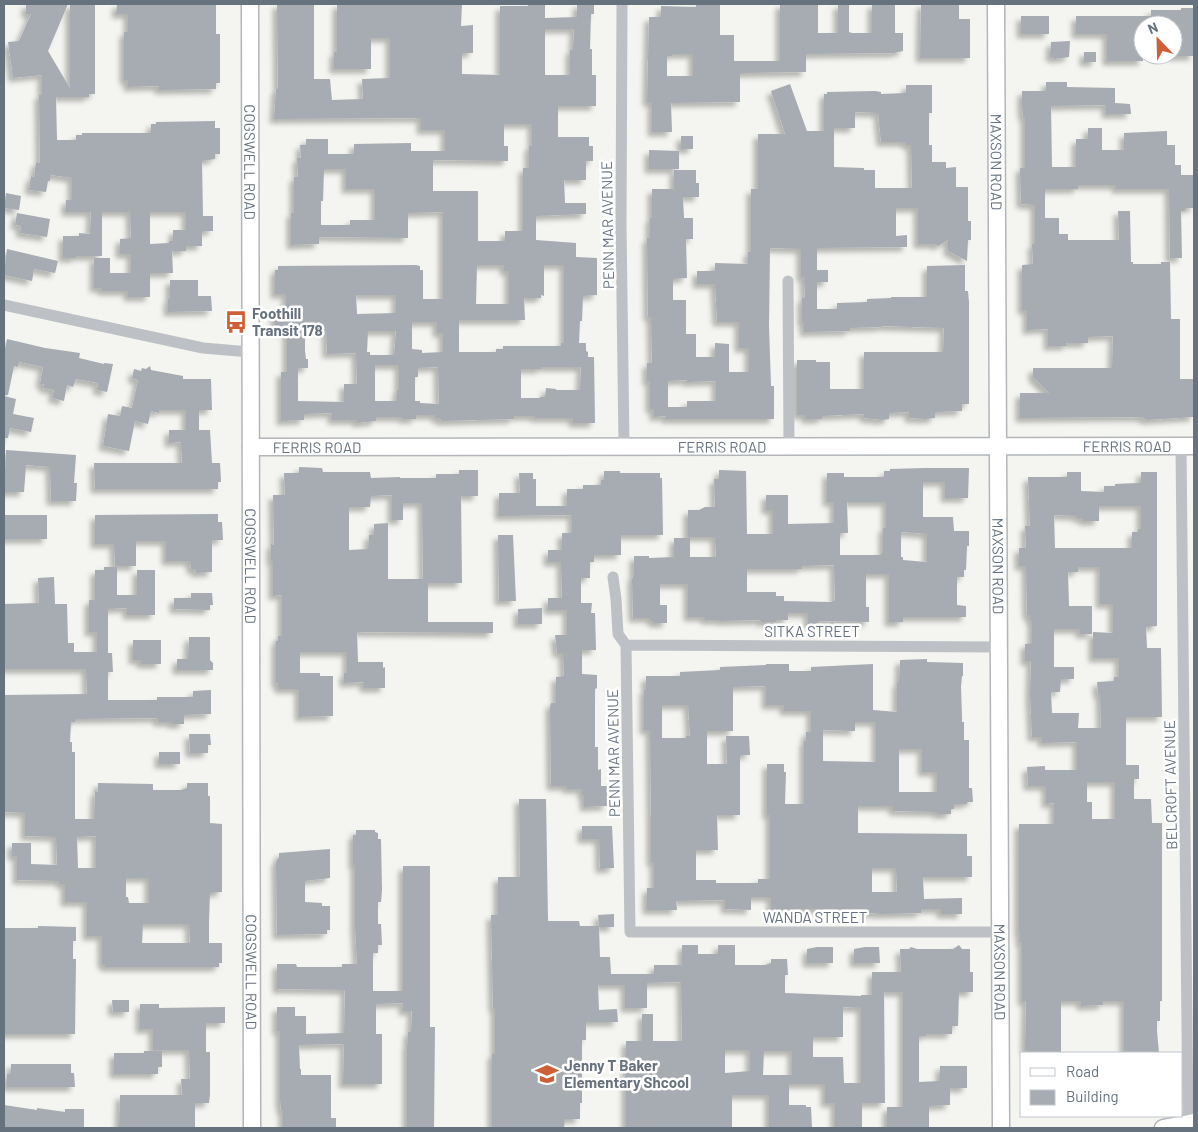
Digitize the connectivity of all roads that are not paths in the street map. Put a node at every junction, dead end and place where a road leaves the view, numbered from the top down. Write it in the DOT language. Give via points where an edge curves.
graph roads {
  1 [pos="250,4"];
  2 [pos="622,4"];
  3 [pos="996,4"];
  4 [pos="788,281"];
  5 [pos="4,304"];
  6 [pos="250,352"];
  7 [pos="624,446"];
  8 [pos="789,446"];
  9 [pos="998,446"];
  10 [pos="1188,446"];
  11 [pos="251,447"];
  12 [pos="1170,571"];
  13 [pos="1182,572"];
  14 [pos="613,577"];
  15 [pos="626,645"];
  16 [pos="998,647"];
  17 [pos="630,932"];
  18 [pos="1000,932"];
  19 [pos="1191,1123"];
  20 [pos="252,1128"];
  21 [pos="1001,1128"];
  22 [pos="1163,1128"];
  1 -- 6 [label="street, COGSWELL ROAD"];
  2 -- 7 [label="street, PENN MAR AVENUE"];
  3 -- 9 [label="street, MAXSON ROAD"];
  4 -- 8 [label="street"];
  5 -- 6 [label="street" via="203,348"];
  6 -- 11 [label="street, COGSWELL ROAD"];
  7 -- 8 [label="street, FERRIS ROAD"];
  7 -- 11 [label="street, FERRIS ROAD"];
  8 -- 9 [label="street, FERRIS ROAD"];
  9 -- 10 [label="street, FERRIS ROAD"];
  9 -- 16 [label="street, MAXSON ROAD"];
  10 -- 13 [label="street, BELCROFT AVENUE" via="1187,549"];
  11 -- 20 [label="street, COGSWELL ROAD"];
  12 -- 13 [label="street"];
  13 -- 19 [label="street, BELCROFT AVENUE"];
  14 -- 15 [label="street, PENN MAR AVENUE" via="618,634"];
  15 -- 16 [label="street, SITKA STREET"];
  15 -- 17 [label="street, PENN MAR AVENUE"];
  16 -- 18 [label="street, MAXSON ROAD"];
  17 -- 18 [label="street, WANDA STREET"];
  18 -- 21 [label="street, MAXSON ROAD"];
  19 -- 22 [label="street"];
}
